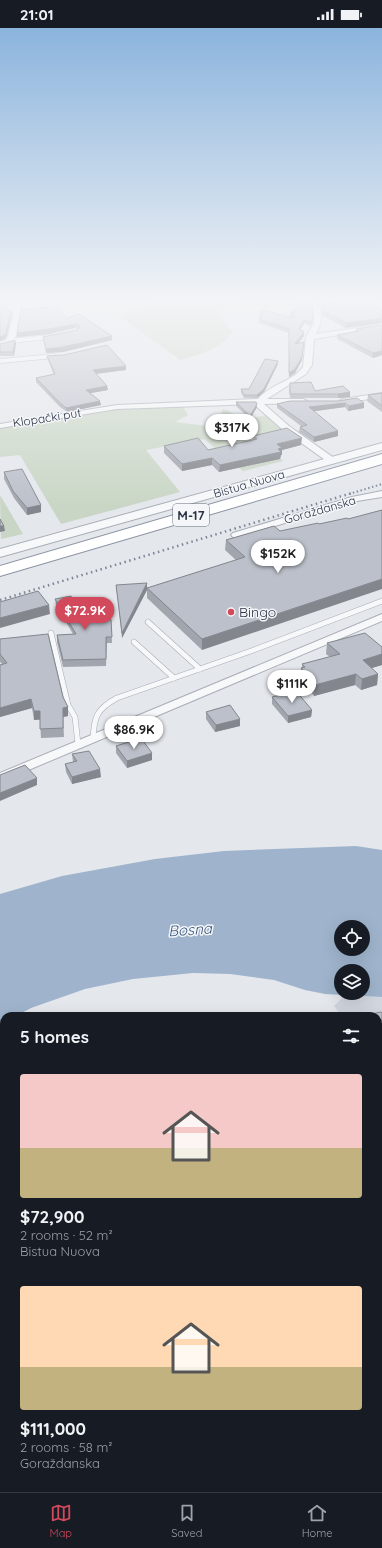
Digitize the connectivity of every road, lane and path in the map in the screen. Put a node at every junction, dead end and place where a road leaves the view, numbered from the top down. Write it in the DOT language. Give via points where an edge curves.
graph roads {
  1 [pos="305,370"];
  2 [pos="382,395"];
  3 [pos="260,401"];
  4 [pos="315,402"];
  5 [pos="330,402"];
  6 [pos="0,426"];
  7 [pos="382,446"];
  8 [pos="382,459"];
  9 [pos="331,460"];
  10 [pos="382,494"];
  11 [pos="236,535"];
  12 [pos="0,553"];
  13 [pos="0,571"];
  14 [pos="382,601"];
  15 [pos="382,617"];
  16 [pos="148,622"];
  17 [pos="52,632"];
  18 [pos="134,642"];
  19 [pos="200,669"];
  20 [pos="174,678"];
  21 [pos="93,739"];
  22 [pos="78,745"];
  23 [pos="0,778"];
  1 -- 3 [label="street" via="265,395"];
  2 -- 5 [label="street"];
  3 -- 4 [label="street, Klopački put"];
  3 -- 6 [label="street, Klopački put" via="117,408"];
  3 -- 9 [label="street" via="260,405 267,412"];
  7 -- 9 [label="street, Bistua Nuova"];
  8 -- 13 [label="highway, M-17"];
  9 -- 12 [label="street, Bistua Nuova"];
  10 -- 11 [label="street, Goraždanska" via="355,499"];
  14 -- 19 [label="lane"];
  15 -- 21 [label="street"];
  16 -- 19 [label="lane"];
  17 -- 22 [label="lane" via="68,705 75,717"];
  18 -- 20 [label="lane"];
  19 -- 20 [label="lane"];
  20 -- 21 [label="lane" via="106,704 96,715"];
  21 -- 22 [label="street"];
  22 -- 23 [label="street"];
}
